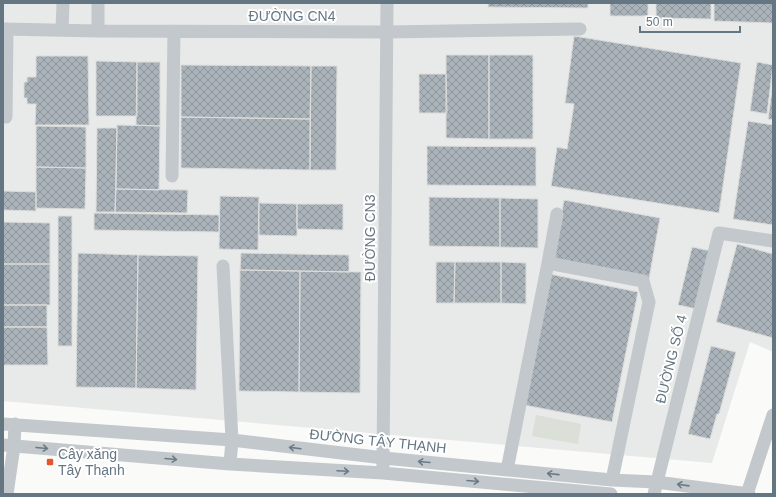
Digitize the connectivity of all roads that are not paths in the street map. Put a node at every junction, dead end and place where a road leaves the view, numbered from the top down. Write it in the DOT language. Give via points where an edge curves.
graph roads {
  1 [pos="63,3"];
  2 [pos="98,3"];
  3 [pos="387,3"];
  4 [pos="5,29"];
  5 [pos="580,29"];
  6 [pos="62,30"];
  7 [pos="98,31"];
  8 [pos="174,31"];
  9 [pos="387,32"];
  10 [pos="6,117"];
  11 [pos="172,176"];
  12 [pos="557,214"];
  13 [pos="773,241"];
  14 [pos="548,263"];
  15 [pos="223,266"];
  16 [pos="773,415"];
  17 [pos="9,424"];
  18 [pos="232,440"];
  19 [pos="8,445"];
  20 [pos="384,458"];
  21 [pos="230,464"];
  22 [pos="507,470"];
  23 [pos="383,473"];
  24 [pos="612,480"];
  25 [pos="655,488"];
  26 [pos="7,494"];
  27 [pos="611,494"];
  28 [pos="748,494"];
  1 -- 6 [label="street"];
  2 -- 7 [label="street"];
  3 -- 9 [label="street, ĐƯỜNG CN3"];
  4 -- 6 [label="street, ĐƯỜNG CN4"];
  4 -- 10 [label="street"];
  5 -- 9 [label="street, ĐƯỜNG CN4"];
  6 -- 7 [label="street, ĐƯỜNG CN4"];
  7 -- 8 [label="street, ĐƯỜNG CN4"];
  8 -- 9 [label="street, ĐƯỜNG CN4"];
  8 -- 11 [label="street"];
  9 -- 20 [label="street, ĐƯỜNG CN3"];
  12 -- 14 [label="street"];
  13 -- 25 [label="street, ĐƯỜNG SỐ 4" via="719,233"];
  14 -- 22 [label="street"];
  14 -- 24 [label="street" via="643,281 649,302"];
  15 -- 18 [label="street"];
  16 -- 28 [label="street"];
  17 -- 18 [label="street, ĐƯỜNG TÂY THẠNH"];
  17 -- 19 [label="street"];
  20 -- 18 [label="street, ĐƯỜNG TÂY THẠNH, one-way"];
  18 -- 21 [label="street"];
  19 -- 21 [label="street, one-way"];
  19 -- 26 [label="street"];
  22 -- 20 [label="street, ĐƯỜNG TÂY THẠNH, one-way"];
  20 -- 23 [label="street, ĐƯỜNG CN3"];
  21 -- 23 [label="street, one-way"];
  24 -- 22 [label="street, ĐƯỜNG TÂY THẠNH, one-way"];
  23 -- 27 [label="street, one-way"];
  24 -- 25 [label="street, ĐƯỜNG TÂY THẠNH"];
  28 -- 25 [label="street, ĐƯỜNG TÂY THẠNH, one-way"];
}
